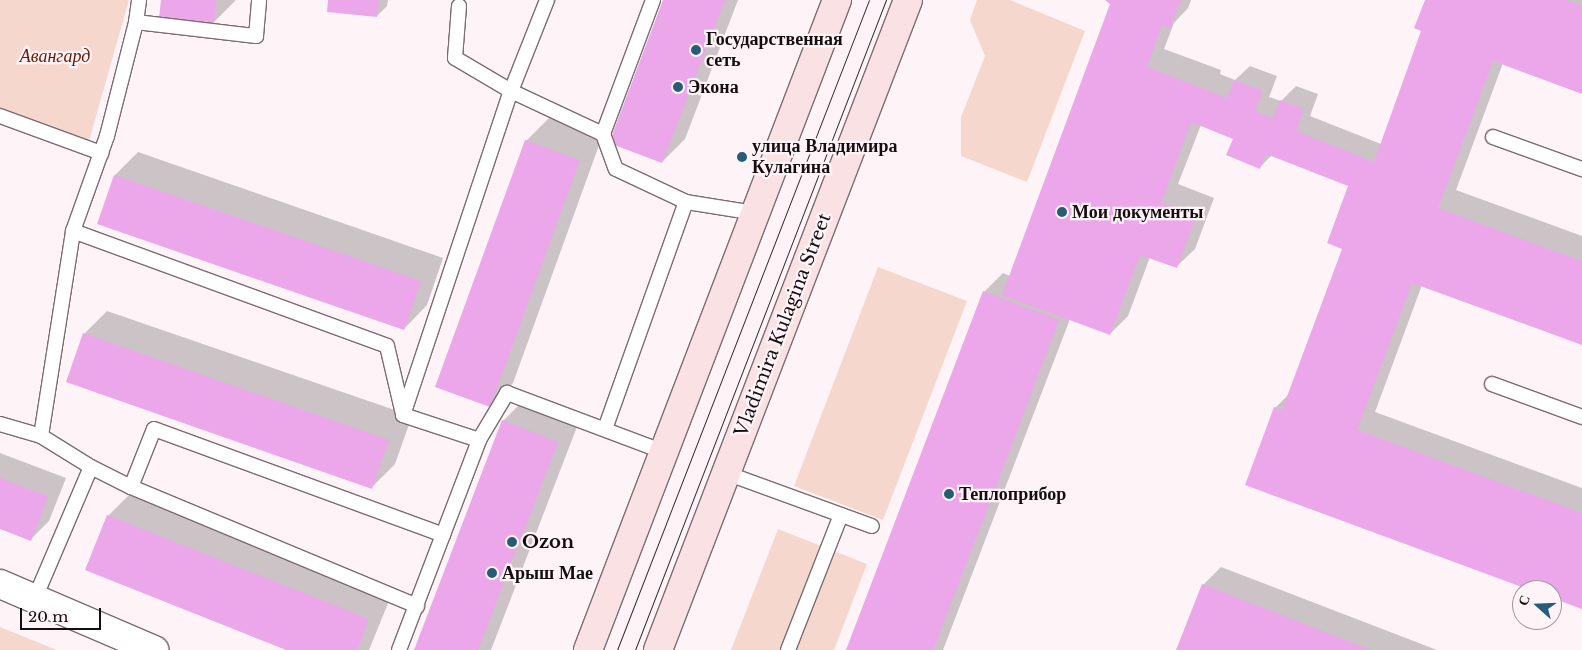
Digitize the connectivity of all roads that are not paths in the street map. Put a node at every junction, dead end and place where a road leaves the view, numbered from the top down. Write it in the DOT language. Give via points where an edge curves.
graph roads {
  1 [pos="139,0"];
  2 [pos="259,0"];
  3 [pos="548,0"];
  4 [pos="653,0"];
  5 [pos="837,0"];
  6 [pos="908,0"];
  7 [pos="459,6"];
  8 [pos="136,22"];
  9 [pos="511,91"];
  10 [pos="0,116"];
  11 [pos="603,134"];
  12 [pos="1493,137"];
  13 [pos="101,153"];
  14 [pos="1582,169"];
  15 [pos="686,202"];
  16 [pos="755,213"];
  17 [pos="73,231"];
  18 [pos="1492,384"];
  19 [pos="403,415"];
  20 [pos="1582,417"];
  21 [pos="0,424"];
  22 [pos="605,429"];
  23 [pos="41,436"];
  24 [pos="479,440"];
  25 [pos="664,452"];
  26 [pos="91,467"];
  27 [pos="726,473"];
  28 [pos="132,487"];
  29 [pos="841,515"];
  30 [pos="872,526"];
  31 [pos="443,535"];
  32 [pos="0,584"];
  33 [pos="35,598"];
  34 [pos="416,606"];
  35 [pos="154,650"];
  36 [pos="399,650"];
  37 [pos="588,650"];
  38 [pos="658,650"];
  39 [pos="788,650"];
  1 -- 8 [label="lane"];
  2 -- 8 [label="lane" via="256,36"];
  3 -- 9 [label="lane"];
  4 -- 11 [label="lane"];
  5 -- 16 [label="main road"];
  6 -- 27 [label="main road, Vladimira Kulagina Street"];
  7 -- 9 [label="lane" via="455,58"];
  8 -- 13 [label="lane"];
  9 -- 11 [label="lane"];
  9 -- 19 [label="lane"];
  10 -- 13 [label="lane"];
  11 -- 15 [label="lane" via="616,169"];
  12 -- 14 [label="lane"];
  13 -- 17 [label="lane"];
  15 -- 16 [label="lane"];
  15 -- 22 [label="lane"];
  16 -- 25 [label="main road"];
  17 -- 19 [label="lane" via="387,346"];
  17 -- 23 [label="lane"];
  18 -- 20 [label="lane"];
  19 -- 24 [label="lane"];
  21 -- 23 [label="lane"];
  22 -- 24 [label="lane" via="507,393"];
  22 -- 25 [label="lane"];
  23 -- 26 [label="lane"];
  24 -- 31 [label="lane"];
  25 -- 37 [label="main road"];
  26 -- 28 [label="lane"];
  26 -- 33 [label="lane"];
  27 -- 29 [label="lane"];
  27 -- 38 [label="main road, Vladimira Kulagina Street"];
  28 -- 31 [label="lane" via="154,429"];
  28 -- 34 [label="lane"];
  29 -- 30 [label="lane"];
  29 -- 39 [label="lane"];
  31 -- 34 [label="lane"];
  32 -- 33 [label="street"];
  33 -- 35 [label="street"];
  34 -- 36 [label="lane"];
}
